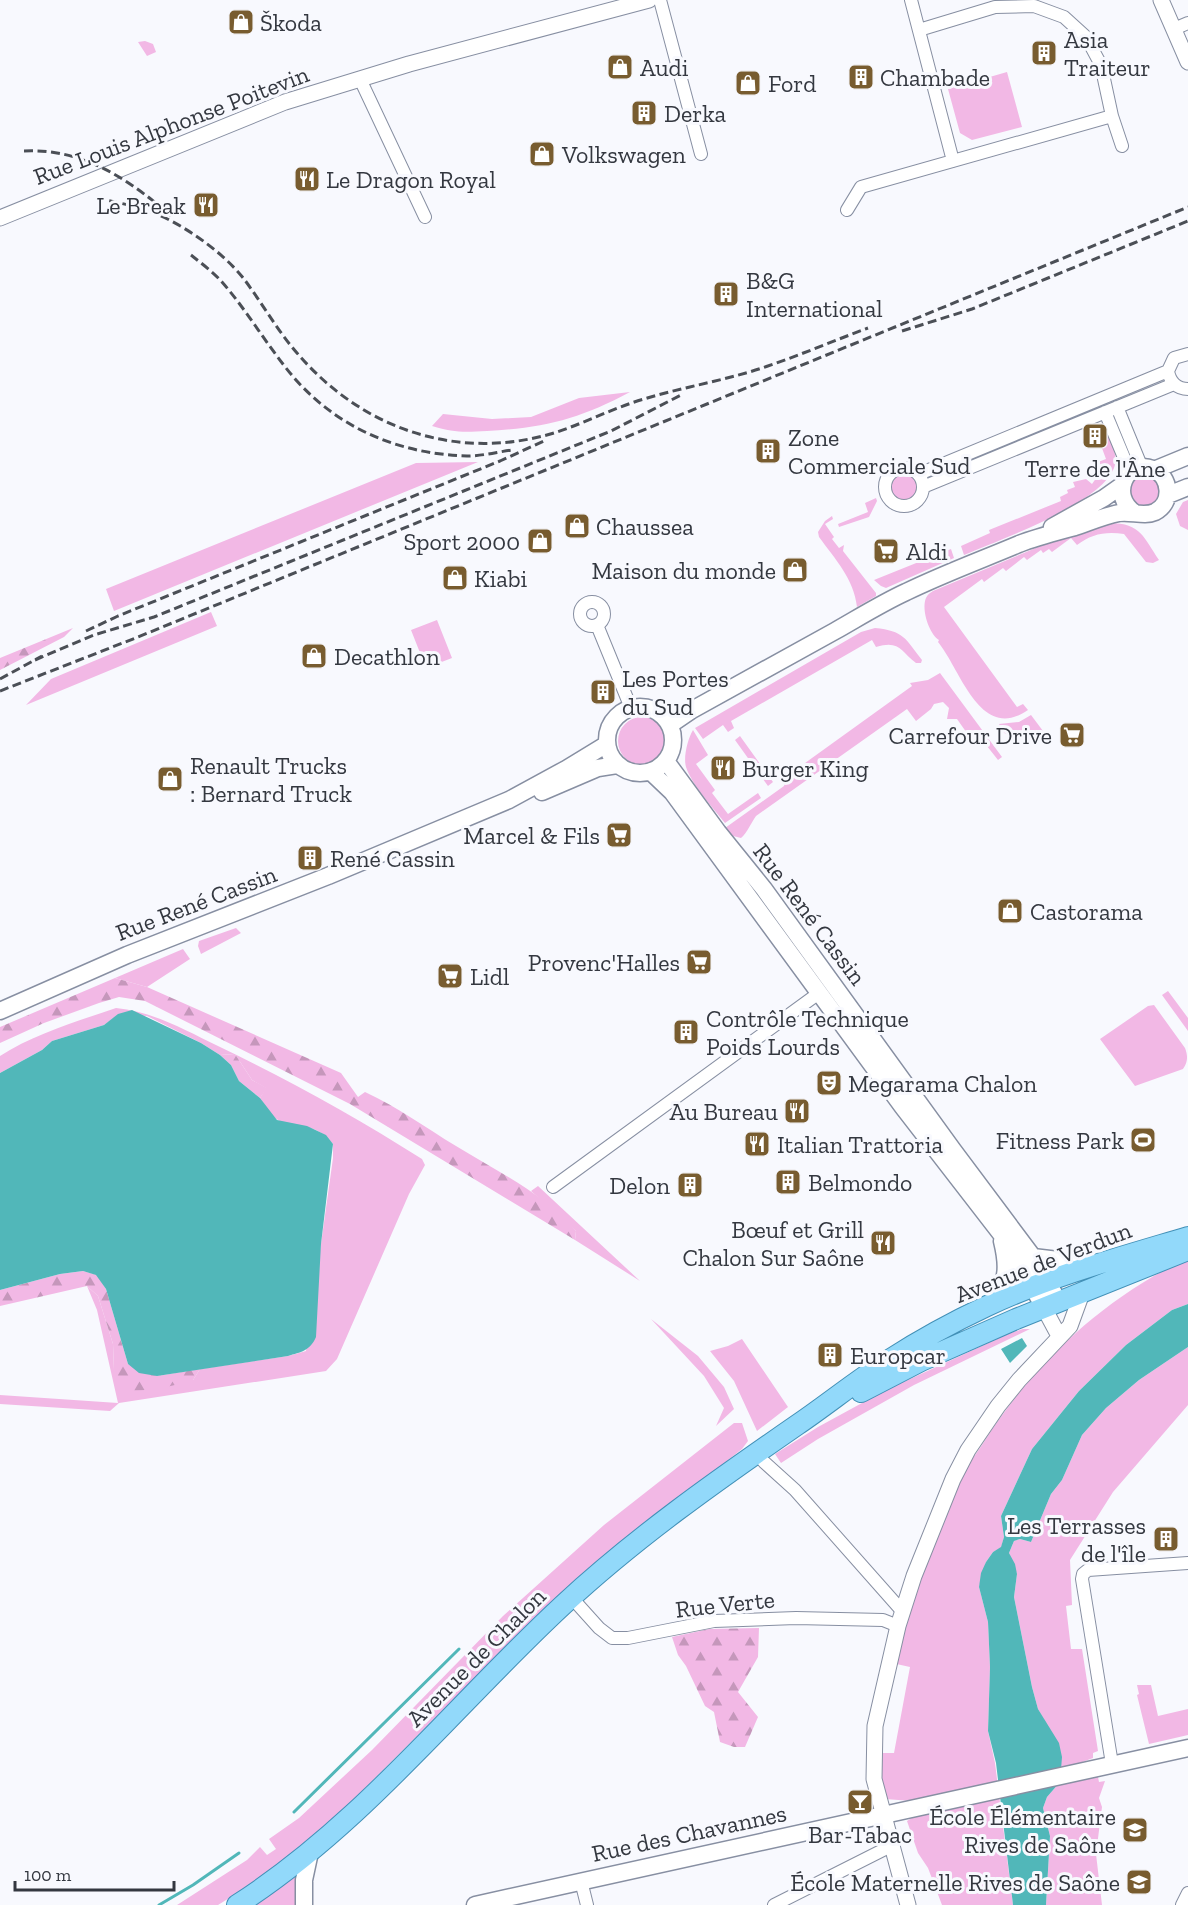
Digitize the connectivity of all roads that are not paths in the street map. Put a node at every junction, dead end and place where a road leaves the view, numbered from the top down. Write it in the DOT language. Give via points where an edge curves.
graph roads {
  1 [pos="649,0"];
  2 [pos="660,0"];
  3 [pos="911,0"];
  4 [pos="1161,0"];
  5 [pos="1181,26"];
  6 [pos="919,30"];
  7 [pos="1188,62"];
  8 [pos="360,78"];
  9 [pos="1112,116"];
  10 [pos="1122,146"];
  11 [pos="700,154"];
  12 [pos="953,161"];
  13 [pos="847,210"];
  14 [pos="0,218"];
  15 [pos="425,218"];
  16 [pos="1188,354"];
  17 [pos="1168,371"];
  18 [pos="1174,384"];
  19 [pos="1188,388"];
  20 [pos="1111,410"];
  21 [pos="1188,456"];
  22 [pos="919,474"];
  23 [pos="1137,474"];
  24 [pos="923,487"];
  25 [pos="1188,487"];
  26 [pos="1168,495"];
  27 [pos="1135,513"];
  28 [pos="1023,543"];
  29 [pos="597,625"];
  30 [pos="631,708"];
  31 [pos="670,726"];
  32 [pos="607,744"];
  33 [pos="666,761"];
  34 [pos="617,765"];
  35 [pos="651,772"];
  36 [pos="510,800"];
  37 [pos="819,993"];
  38 [pos="0,1011"];
  39 [pos="861,1023"];
  40 [pos="902,1106"];
  41 [pos="953,1150"];
  42 [pos="553,1187"];
  43 [pos="1001,1234"];
  44 [pos="1188,1237"];
  45 [pos="1188,1250"];
  46 [pos="1034,1257"];
  47 [pos="1096,1264"];
  48 [pos="1041,1285"];
  49 [pos="1082,1293"];
  50 [pos="990,1305"];
  51 [pos="1052,1305"];
  52 [pos="1064,1331"];
  53 [pos="799,1423"];
  54 [pos="756,1452"];
  55 [pos="1188,1563"];
  56 [pos="572,1598"];
  57 [pos="902,1613"];
  58 [pos="1188,1748"];
  59 [pos="1112,1764"];
  60 [pos="883,1815"];
  61 [pos="893,1845"];
  62 [pos="310,1852"];
  63 [pos="581,1881"];
  64 [pos="1188,1893"];
  65 [pos="237,1905"];
  66 [pos="304,1905"];
  67 [pos="475,1905"];
  68 [pos="587,1905"];
  69 [pos="774,1905"];
  70 [pos="908,1905"];
  71 [pos="1182,1905"];
  1 -- 8 [label="street, Rue Louis Alphonse Poitevin"];
  2 -- 11 [label="street"];
  3 -- 6 [label="street"];
  4 -- 5 [label="street"];
  5 -- 7 [label="street"];
  6 -- 9 [label="street" via="995,7 1034,6 1064,17 1086,37 1101,65"];
  6 -- 12 [label="street"];
  8 -- 14 [label="street, Rue Louis Alphonse Poitevin" via="247,116"];
  8 -- 15 [label="street"];
  9 -- 10 [label="street"];
  9 -- 12 [label="street"];
  12 -- 13 [label="street" via="861,187"];
  16 -- 17 [label="street" via="1174,358"];
  17 -- 18 [label="street"];
  17 -- 22 [label="street"];
  18 -- 19 [label="street"];
  18 -- 20 [label="street"];
  20 -- 23 [label="street"];
  20 -- 24 [label="street"];
  21 -- 23 [label="main road"];
  22 -- 24 [label="street"];
  22 -- 24 [label="street" via="905,468 894,471 886,480 886,493 898,505 910,505 920,498"];
  23 -- 26 [label="main road" via="1165,480"];
  23 -- 27 [label="main road" via="1121,494"];
  23 -- 28 [label="main road" via="1104,498"];
  25 -- 26 [label="main road"];
  26 -- 27 [label="main road" via="1155,512"];
  27 -- 28 [label="main road" via="1120,513"];
  28 -- 31 [label="main road" via="896,597"];
  29 -- 30 [label="street"];
  30 -- 31 [label="main road" via="656,711"];
  30 -- 32 [label="main road" via="611,723"];
  31 -- 33 [label="main road" via="674,744"];
  32 -- 34 [label="main road"];
  32 -- 36 [label="main road, Rue René Cassin"];
  33 -- 35 [label="main road"];
  33 -- 39 [label="main road, Rue René Cassin"];
  34 -- 35 [label="main road" via="633,773"];
  34 -- 36 [label="main road, Rue René Cassin" via="598,768 537,795"];
  35 -- 37 [label="main road, Rue René Cassin" via="672,792"];
  36 -- 38 [label="main road, Rue René Cassin" via="127,955"];
  37 -- 39 [label="main road"];
  37 -- 40 [label="main road, Rue René Cassin"];
  37 -- 42 [label="street"];
  39 -- 41 [label="main road, Rue René Cassin"];
  40 -- 41 [label="main road"];
  40 -- 43 [label="main road, Rue René Cassin"];
  41 -- 46 [label="main road, Rue René Cassin"];
  43 -- 48 [label="main road, Rue René Cassin"];
  43 -- 50 [label="main road" via="1005,1279"];
  44 -- 47 [label="main road, Avenue de Verdun"];
  45 -- 49 [label="main road, Avenue de Verdun"];
  46 -- 47 [label="main road"];
  46 -- 48 [label="main road, Rue René Cassin"];
  47 -- 48 [label="main road, Avenue de Verdun"];
  48 -- 50 [label="main road, Avenue de Verdun"];
  48 -- 51 [label="main road, Rue René Cassin"];
  49 -- 51 [label="main road, Avenue de Verdun"];
  49 -- 52 [label="street"];
  50 -- 53 [label="main road, Avenue de Verdun" via="890,1359"];
  51 -- 52 [label="street"];
  51 -- 53 [label="main road, Avenue de Verdun" via="921,1361"];
  52 -- 57 [label="street" via="1012,1388 968,1450 948,1489"];
  53 -- 54 [label="main road, Avenue de Verdun"];
  54 -- 56 [label="main road, Avenue de Chalon" via="621,1554"];
  54 -- 57 [label="street" via="795,1490"];
  55 -- 59 [label="street" via="1088,1570 1083,1574"];
  56 -- 57 [label="street, Rue Verte" via="612,1638 714,1621 883,1620"];
  56 -- 62 [label="main road, Avenue de Chalon"];
  57 -- 60 [label="street" via="875,1726 874,1779"];
  58 -- 59 [label="main road, Rue des Chavannes"];
  59 -- 60 [label="main road, Rue des Chavannes"];
  60 -- 61 [label="street"];
  60 -- 63 [label="main road, Rue des Chavannes"];
  61 -- 69 [label="street"];
  61 -- 70 [label="street"];
  62 -- 65 [label="main road, Avenue de Chalon"];
  62 -- 66 [label="main road"];
  63 -- 67 [label="main road, Rue des Chavannes"];
  63 -- 68 [label="street"];
  64 -- 71 [label="street"];
}
